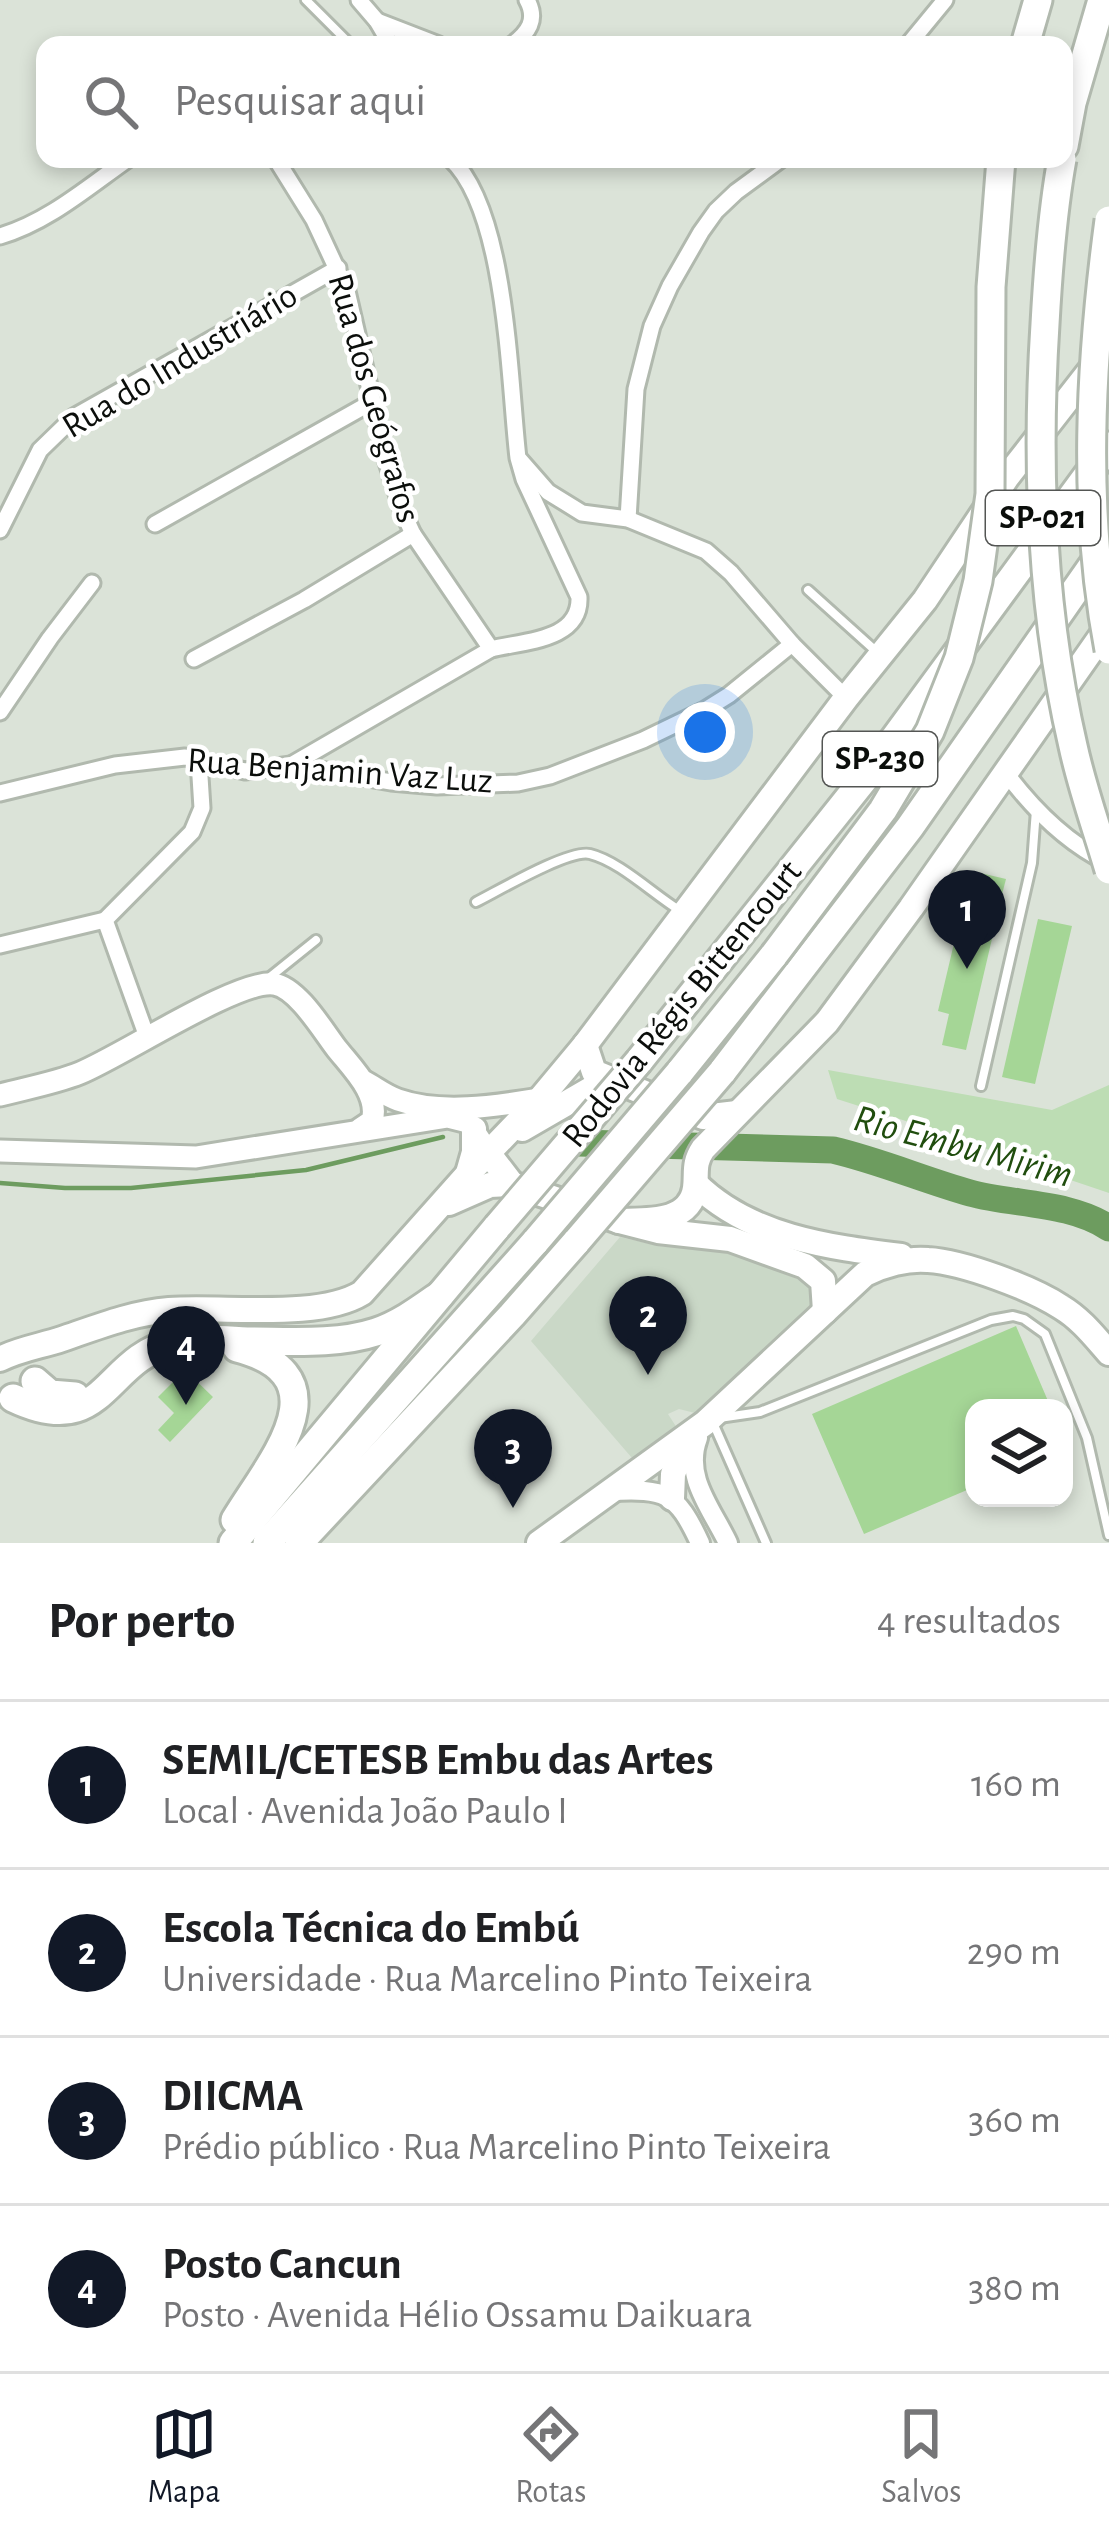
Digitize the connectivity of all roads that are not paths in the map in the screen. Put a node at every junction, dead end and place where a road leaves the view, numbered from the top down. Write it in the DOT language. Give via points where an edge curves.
graph roads {
  1 [pos="306,0"];
  2 [pos="359,0"];
  3 [pos="527,0"];
  4 [pos="945,0"];
  5 [pos="1038,0"];
  6 [pos="1102,0"];
  7 [pos="377,21"];
  8 [pos="342,36"];
  9 [pos="386,36"];
  10 [pos="416,36"];
  11 [pos="524,36"];
  12 [pos="915,36"];
  13 [pos="1027,36"];
  14 [pos="1073,100"];
  15 [pos="115,168"];
  16 [pos="282,168"];
  17 [pos="459,168"];
  18 [pos="769,168"];
  19 [pos="1000,168"];
  20 [pos="1061,168"];
  21 [pos="1109,220"];
  22 [pos="0,236"];
  23 [pos="338,268"];
  24 [pos="1109,347"];
  25 [pos="372,402"];
  26 [pos="1109,446"];
  27 [pos="518,458"];
  28 [pos="628,519"];
  29 [pos="155,524"];
  30 [pos="0,530"];
  31 [pos="413,534"];
  32 [pos="1109,542"];
  33 [pos="92,584"];
  34 [pos="808,590"];
  35 [pos="1109,625"];
  36 [pos="792,644"];
  37 [pos="490,649"];
  38 [pos="1109,650"];
  39 [pos="880,656"];
  40 [pos="194,659"];
  41 [pos="846,698"];
  42 [pos="0,712"];
  43 [pos="199,761"];
  44 [pos="292,765"];
  45 [pos="1006,773"];
  46 [pos="0,793"];
  47 [pos="1036,809"];
  48 [pos="1109,867"];
  49 [pos="476,902"];
  50 [pos="686,914"];
  51 [pos="105,920"];
  52 [pos="316,940"];
  53 [pos="0,945"];
  54 [pos="261,985"];
  55 [pos="147,1037"];
  56 [pos="585,1045"];
  57 [pos="618,1076"];
  58 [pos="360,1078"];
  59 [pos="981,1086"];
  60 [pos="0,1095"];
  61 [pos="540,1099"];
  62 [pos="469,1118"];
  63 [pos="359,1129"];
  64 [pos="5,1145"];
  65 [pos="705,1148"];
  66 [pos="492,1151"];
  67 [pos="467,1175"];
  68 [pos="512,1184"];
  69 [pos="437,1210"];
  70 [pos="619,1221"];
  71 [pos="927,1259"];
  72 [pos="440,1295"];
  73 [pos="825,1311"];
  74 [pos="204,1340"];
  75 [pos="57,1341"];
  76 [pos="1109,1353"];
  77 [pos="2,1358"];
  78 [pos="20,1386"];
  79 [pos="701,1426"];
  80 [pos="610,1491"];
  81 [pos="672,1498"];
  82 [pos="1109,1535"];
  83 [pos="222,1543"];
  84 [pos="233,1543"];
  85 [pos="268,1543"];
  86 [pos="299,1543"];
  87 [pos="539,1543"];
  88 [pos="700,1543"];
  89 [pos="728,1543"];
  90 [pos="766,1543"];
  1 -- 8 [label="lane"];
  2 -- 7 [label="street"];
  3 -- 11 [label="street" via="532,17"];
  4 -- 12 [label="street"];
  5 -- 13 [label="highway"];
  6 -- 14 [label="highway"];
  7 -- 9 [label="street"];
  7 -- 10 [label="street"];
  15 -- 22 [label="street" via="43,218"];
  16 -- 23 [label="street, Rua dos Geógrafos"];
  17 -- 27 [label="street" via="497,267"];
  18 -- 28 [label="street" via="716,211 652,326 636,388"];
  19 -- 85 [label="highway, bridge" via="990,494 959,658 930,731 883,810 679,1073"];
  20 -- 48 [label="highway, SP-021, bridge" via="1042,370 1045,570 1073,748"];
  21 -- 38 [label="highway, SP-021, bridge" via="1093,382 1093,508"];
  23 -- 25 [label="street, Rua dos Geógrafos"];
  23 -- 30 [label="street, Rua do Industriário" via="74,417 40,450"];
  24 -- 39 [label="main road"];
  25 -- 29 [label="street"];
  25 -- 31 [label="street, Rua dos Geógrafos"];
  26 -- 57 [label="highway, Rodovia Régis Bittencourt / SP-230" via="872,769"];
  27 -- 28 [label="street" via="565,504"];
  27 -- 37 [label="street" via="579,597 579,614 563,632"];
  28 -- 36 [label="street" via="706,551"];
  31 -- 37 [label="street, Rua dos Geógrafos"];
  31 -- 40 [label="street"];
  32 -- 86 [label="highway, Rodovia Régis Bittencourt / SP-230, bridge" via="910,827 722,1072 512,1315"];
  33 -- 42 [label="street"];
  34 -- 39 [label="lane"];
  35 -- 45 [label="main road"];
  36 -- 41 [label="street"];
  36 -- 44 [label="street, Rua Benjamin Vaz Luz" via="704,710 550,776 437,785"];
  37 -- 44 [label="street"];
  39 -- 41 [label="main road"];
  41 -- 50 [label="main road"];
  43 -- 44 [label="street, Rua Benjamin Vaz Luz" via="245,771"];
  43 -- 46 [label="street, Rua Benjamin Vaz Luz" via="129,763"];
  43 -- 51 [label="street" via="202,808 192,832"];
  45 -- 47 [label="street"];
  45 -- 65 [label="main road" via="827,1022"];
  47 -- 48 [label="street"];
  47 -- 59 [label="lane" via="1032,863"];
  49 -- 50 [label="lane" via="584,853"];
  50 -- 56 [label="main road"];
  51 -- 53 [label="street"];
  51 -- 55 [label="street"];
  52 -- 54 [label="lane"];
  54 -- 55 [label="main road"];
  54 -- 58 [label="main road" via="293,993"];
  55 -- 60 [label="main road" via="81,1072"];
  56 -- 57 [label="main road" via="592,1070"];
  56 -- 61 [label="main road"];
  57 -- 61 [label="main road"];
  57 -- 65 [label="main road"];
  57 -- 66 [label="main road"];
  57 -- 72 [label="highway, Rodovia Régis Bittencourt / SP-230, bridge"];
  58 -- 62 [label="main road" via="392,1099"];
  58 -- 63 [label="main road" via="375,1110"];
  61 -- 62 [label="main road"];
  61 -- 66 [label="main road"];
  62 -- 63 [label="main road"];
  62 -- 66 [label="main road"];
  62 -- 67 [label="main road" via="474,1152"];
  63 -- 64 [label="main road" via="196,1157"];
  65 -- 70 [label="main road" via="687,1206 659,1220"];
  65 -- 71 [label="main road" via="714,1202 729,1212 807,1242"];
  66 -- 67 [label="main road"];
  66 -- 68 [label="main road"];
  67 -- 69 [label="main road"];
  68 -- 69 [label="main road"];
  68 -- 70 [label="main road"];
  69 -- 75 [label="main road" via="347,1302 163,1310"];
  70 -- 73 [label="main road" via="730,1239 805,1266 823,1281"];
  71 -- 73 [label="main road" via="880,1266"];
  71 -- 76 [label="main road" via="1060,1306"];
  72 -- 74 [label="highway" via="400,1322 355,1337"];
  72 -- 84 [label="highway, Rodovia Régis Bittencourt / SP-230"];
  73 -- 79 [label="main road"];
  74 -- 78 [label="highway" via="160,1347 84,1395"];
  74 -- 83 [label="highway" via="268,1359 293,1395 290,1432"];
  75 -- 77 [label="main road"];
  75 -- 78 [label="main road"];
  77 -- 78 [label="main road" via="27,1360"];
  79 -- 80 [label="main road"];
  79 -- 81 [label="main road" via="673,1474"];
  79 -- 82 [label="lane" via="760,1412 991,1320 1024,1318 1045,1334 1062,1370 1088,1438"];
  79 -- 89 [label="street" via="693,1467"];
  79 -- 90 [label="lane"];
  80 -- 81 [label="street"];
  80 -- 87 [label="main road"];
  81 -- 88 [label="street"];
}
